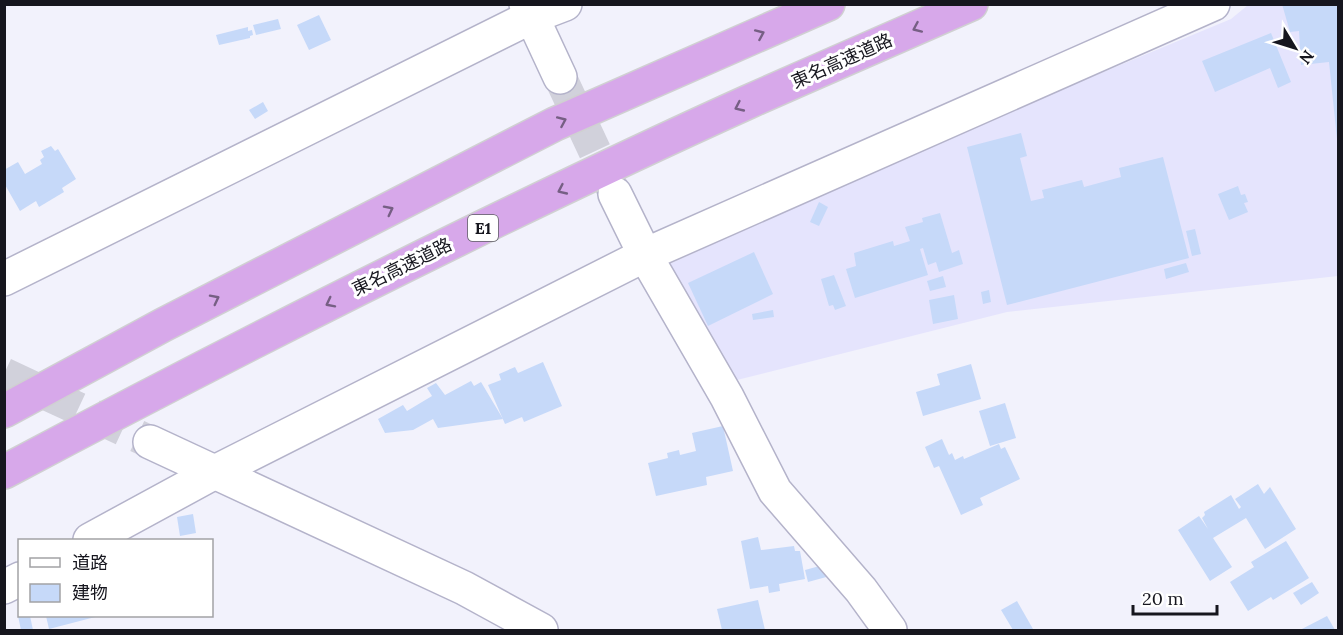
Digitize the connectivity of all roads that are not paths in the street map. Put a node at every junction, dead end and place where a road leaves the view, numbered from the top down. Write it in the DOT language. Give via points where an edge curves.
graph roads {
  1 [pos="565,4"];
  2 [pos="828,4"];
  3 [pos="970,4"];
  4 [pos="1213,4"];
  5 [pos="528,11"];
  6 [pos="560,77"];
  7 [pos="615,194"];
  8 [pos="645,255"];
  9 [pos="4,279"];
  10 [pos="163,325"];
  11 [pos="4,398"];
  12 [pos="4,411"];
  13 [pos="150,442"];
  14 [pos="4,472"];
  15 [pos="215,472"];
  16 [pos="92,539"];
  17 [pos="18,580"];
  18 [pos="4,587"];
  19 [pos="541,630"];
  20 [pos="890,630"];
  1 -- 5 [label="street"];
  10 -- 2 [label="highway, one-way" via="555,124"];
  3 -- 14 [label="highway, 東名高速道路 / E1, one-way" via="747,102 403,266"];
  4 -- 8 [label="street"];
  5 -- 6 [label="street"];
  5 -- 9 [label="street"];
  7 -- 8 [label="street"];
  8 -- 15 [label="street"];
  8 -- 20 [label="street" via="727,397 775,491 861,590"];
  10 -- 11 [label="highway"];
  10 -- 12 [label="highway"];
  13 -- 15 [label="street"];
  15 -- 16 [label="street"];
  15 -- 19 [label="street" via="464,588"];
  17 -- 18 [label="street"];
}
